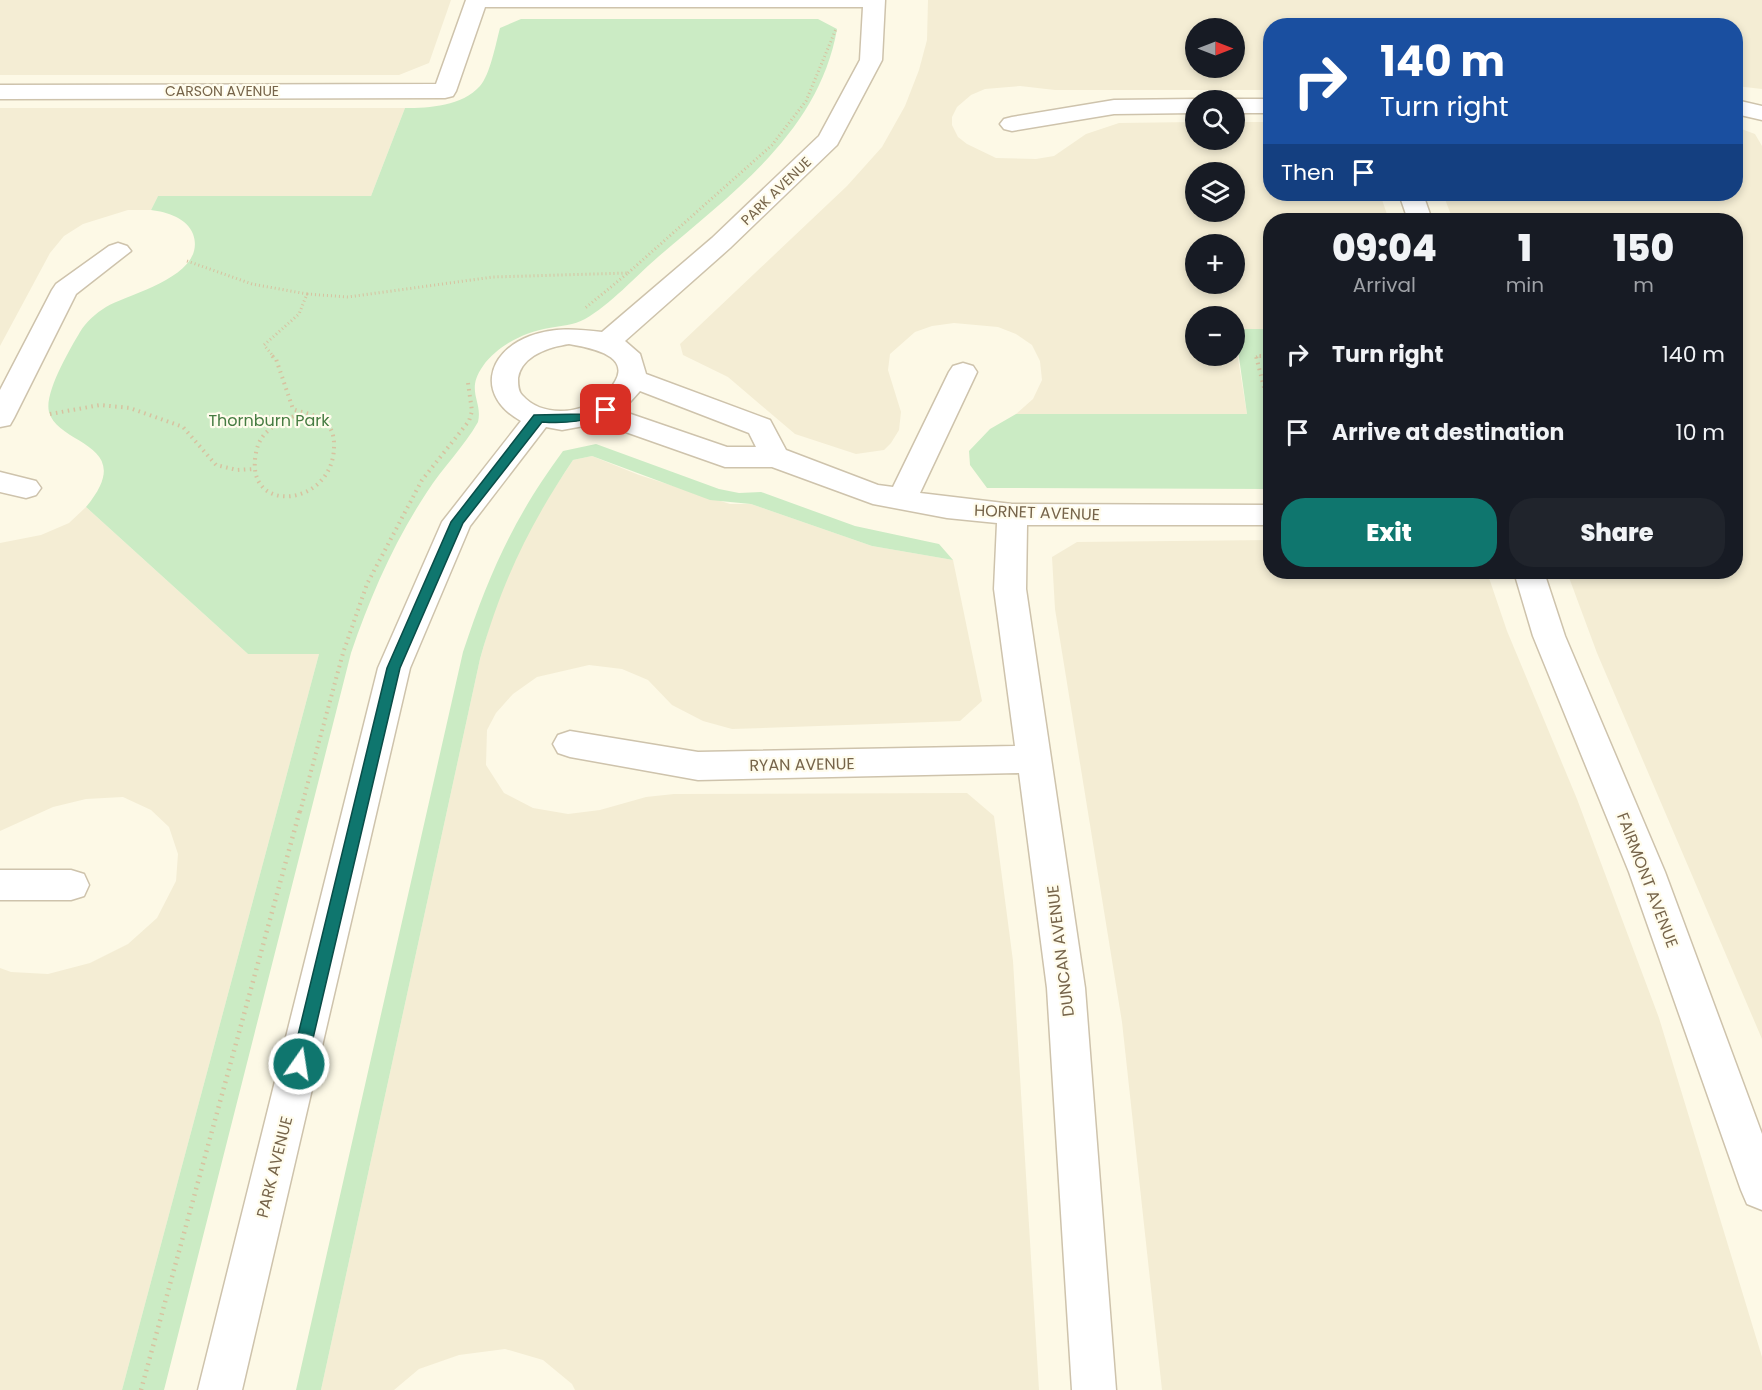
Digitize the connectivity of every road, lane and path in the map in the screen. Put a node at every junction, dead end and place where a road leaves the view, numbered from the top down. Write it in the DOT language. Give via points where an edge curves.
graph roads {
  1 [pos="476,1"];
  2 [pos="874,1"];
  3 [pos="837,29"];
  4 [pos="0,92"];
  5 [pos="1185,106"];
  6 [pos="1245,106"];
  7 [pos="1263,106"];
  8 [pos="1743,108"];
  9 [pos="1762,112"];
  10 [pos="1012,124"];
  11 [pos="118,251"];
  12 [pos="187,261"];
  13 [pos="628,273"];
  14 [pos="609,341"];
  15 [pos="1263,356"];
  16 [pos="963,372"];
  17 [pos="633,381"];
  18 [pos="1263,384"];
  19 [pos="706,405"];
  20 [pos="606,410"];
  21 [pos="302,413"];
  22 [pos="50,414"];
  23 [pos="539,417"];
  24 [pos="0,418"];
  25 [pos="673,439"];
  26 [pos="775,457"];
  27 [pos="254,469"];
  28 [pos="902,499"];
  29 [pos="1012,514"];
  30 [pos="1263,514"];
  31 [pos="1531,579"];
  32 [pos="570,744"];
  33 [pos="1035,759"];
  34 [pos="0,885"];
  35 [pos="71,885"];
  36 [pos="1762,1190"];
  37 [pos="220,1390"];
  38 [pos="1094,1390"];
  1 -- 2 [label="street"];
  1 -- 4 [label="street, CARSON AVENUE" via="445,91"];
  2 -- 14 [label="street, PARK AVENUE" via="871,60 829,140 721,243"];
  3 -- 13 [label="path" via="806,101 772,145"];
  5 -- 10 [label="street" via="1114,106"];
  6 -- 7 [label="street"];
  8 -- 9 [label="street"];
  11 -- 24 [label="street" via="65,290"];
  12 -- 21 [label="path" via="252,284 307,294 299,314 264,345 276,359 294,409"];
  14 -- 17 [label="street" via="630,358"];
  14 -- 23 [label="street" via="590,336 548,339 514,358 505,372 503,386 520,410"];
  15 -- 18 [label="path" via="1256,356"];
  16 -- 28 [label="street"];
  17 -- 19 [label="street" via="650,383"];
  17 -- 20 [label="street" via="623,397"];
  19 -- 25 [label="street"];
  19 -- 26 [label="street" via="760,427"];
  20 -- 23 [label="street" via="561,420"];
  20 -- 25 [label="street, HORNET AVENUE" via="611,417"];
  21 -- 27 [label="path" via="271,425 257,445"];
  21 -- 27 [label="path" via="318,416 330,427 335,440 329,473 315,488 297,497 280,498 266,492"];
  22 -- 27 [label="path" via="97,404 130,408 166,425 183,427 210,462 224,469"];
  23 -- 37 [label="street, PARK AVENUE" via="457,522 394,668"];
  25 -- 26 [label="street, HORNET AVENUE" via="725,457"];
  26 -- 28 [label="street, HORNET AVENUE" via="873,494"];
  28 -- 29 [label="street, HORNET AVENUE"];
  29 -- 30 [label="street, HORNET AVENUE"];
  29 -- 33 [label="street, DUNCAN AVENUE" via="1010,589"];
  31 -- 36 [label="street, FAIRMONT AVENUE" via="1549,636 1647,872"];
  32 -- 33 [label="street, RYAN AVENUE" via="698,765"];
  33 -- 38 [label="street, DUNCAN AVENUE" via="1066,988"];
  34 -- 35 [label="street"];
}
